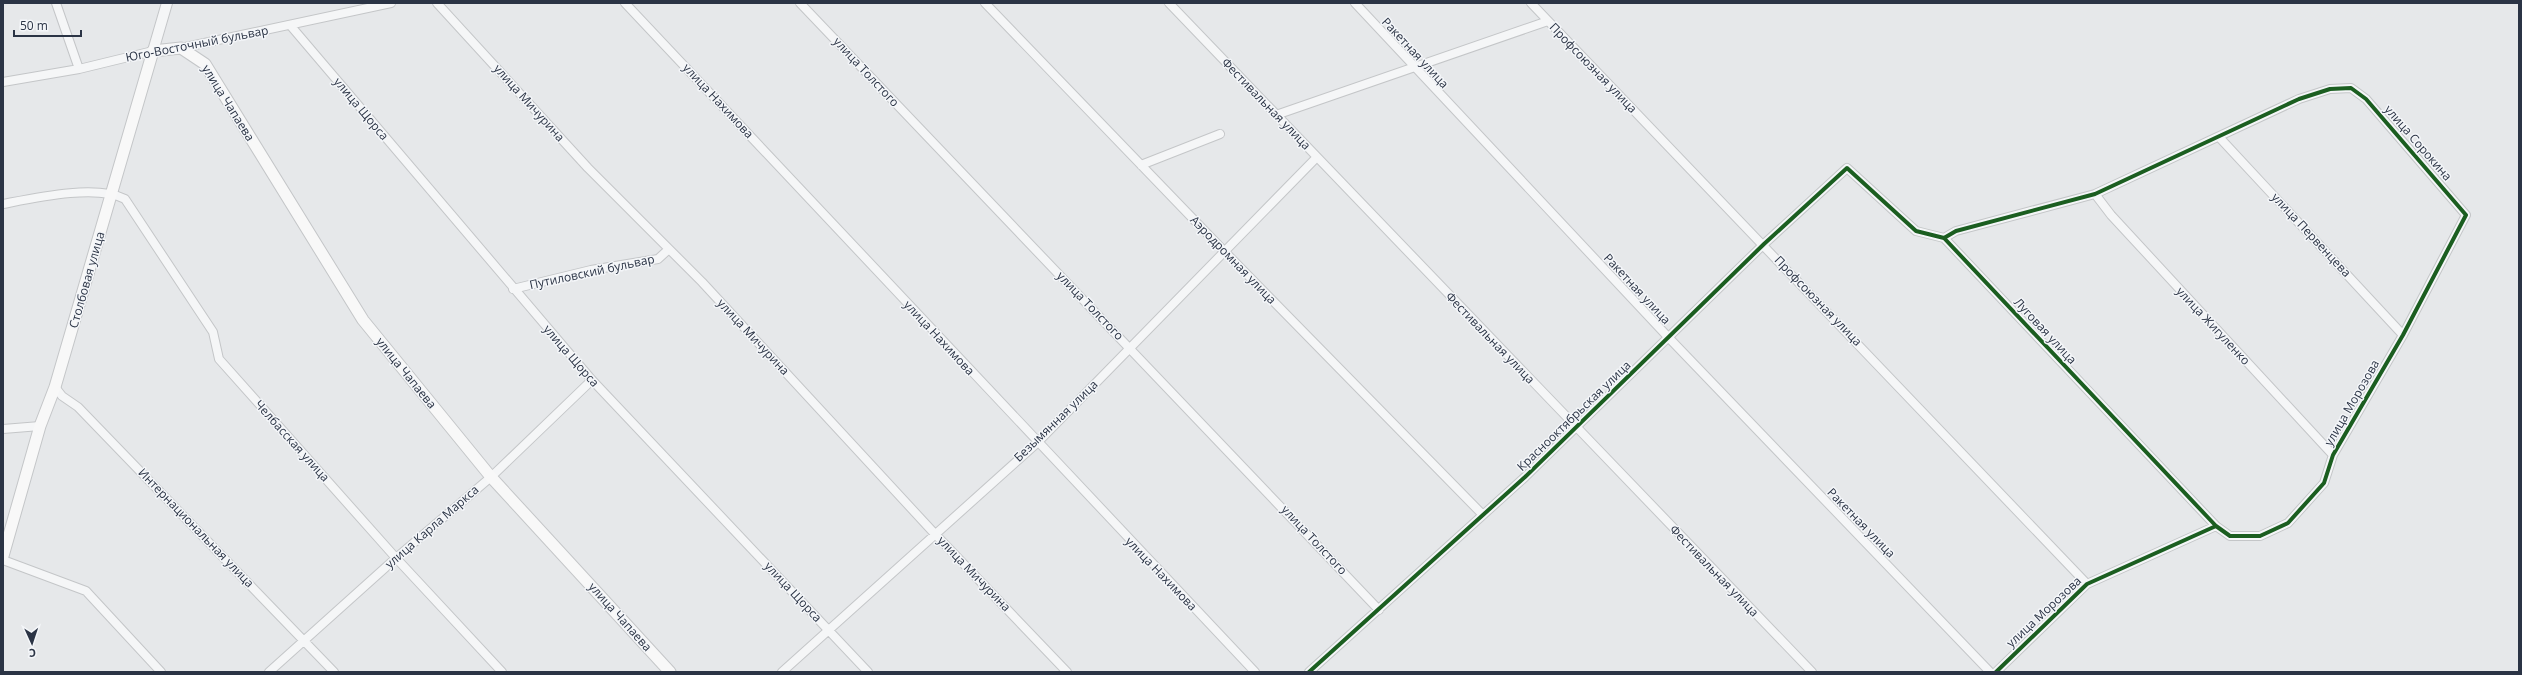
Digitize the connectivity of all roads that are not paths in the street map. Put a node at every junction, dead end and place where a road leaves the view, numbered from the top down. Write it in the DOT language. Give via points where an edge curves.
graph roads {
  1 [pos="56,3"];
  2 [pos="167,3"];
  3 [pos="391,3"];
  4 [pos="437,3"];
  5 [pos="625,3"];
  6 [pos="800,3"];
  7 [pos="984,3"];
  8 [pos="1169,3"];
  9 [pos="1355,3"];
  10 [pos="1531,3"];
  11 [pos="1548,21"];
  12 [pos="290,25"];
  13 [pos="182,48"];
  14 [pos="153,51"];
  15 [pos="1414,66"];
  16 [pos="79,69"];
  17 [pos="3,82"];
  18 [pos="1276,115"];
  19 [pos="1220,134"];
  20 [pos="2219,137"];
  21 [pos="1318,157"];
  22 [pos="1141,165"];
  23 [pos="112,192"];
  24 [pos="2095,194"];
  25 [pos="3,204"];
  26 [pos="2466,214"];
  27 [pos="1944,238"];
  28 [pos="1764,244"];
  29 [pos="669,249"];
  30 [pos="1225,252"];
  31 [pos="513,289"];
  32 [pos="2403,335"];
  33 [pos="1669,338"];
  34 [pos="1131,348"];
  35 [pos="592,380"];
  36 [pos="55,387"];
  37 [pos="40,426"];
  38 [pos="1576,427"];
  39 [pos="3,429"];
  40 [pos="1037,443"];
  41 [pos="2334,455"];
  42 [pos="491,477"];
  43 [pos="1484,515"];
  44 [pos="2216,526"];
  45 [pos="934,533"];
  46 [pos="3,556"];
  47 [pos="396,558"];
  48 [pos="3,560"];
  49 [pos="2087,584"];
  50 [pos="1379,610"];
  51 [pos="827,629"];
  52 [pos="304,640"];
  53 [pos="161,672"];
  54 [pos="269,672"];
  55 [pos="334,672"];
  56 [pos="502,672"];
  57 [pos="670,672"];
  58 [pos="782,672"];
  59 [pos="868,672"];
  60 [pos="1067,672"];
  61 [pos="1255,672"];
  62 [pos="1309,672"];
  63 [pos="1812,672"];
  64 [pos="1990,672"];
  65 [pos="1996,672"];
  1 -- 16 [label="street"];
  2 -- 14 [label="street, Столбовая улица"];
  3 -- 12 [label="street, Юго-Восточный бульвар"];
  4 -- 29 [label="street, улица Мичурина" via="588,168"];
  5 -- 40 [label="street, улица Нахимова"];
  6 -- 34 [label="street, улица Толстого"];
  7 -- 22 [label="street, Аэродромная улица"];
  8 -- 18 [label="street, Фестивальная улица"];
  9 -- 15 [label="street, Ракетная улица"];
  10 -- 11 [label="street, Профсоюзная улица"];
  11 -- 15 [label="street"];
  11 -- 28 [label="street, Профсоюзная улица"];
  12 -- 13 [label="street, Юго-Восточный бульвар"];
  12 -- 31 [label="street, улица Щорса"];
  13 -- 14 [label="main road, Юго-Восточный бульвар"];
  13 -- 42 [label="main road, улица Чапаева" via="205,64 363,320"];
  14 -- 16 [label="street, Юго-Восточный бульвар"];
  14 -- 23 [label="main road, Столбовая улица"];
  15 -- 18 [label="street"];
  15 -- 33 [label="street, Ракетная улица"];
  16 -- 17 [label="street, Юго-Восточный бульвар"];
  18 -- 21 [label="street, Фестивальная улица"];
  19 -- 22 [label="street"];
  20 -- 24 [label="street"];
  20 -- 26 [label="street, улица Сорокина" via="2299,99 2330,89 2351,88 2366,99"];
  20 -- 32 [label="street, улица Первенцева"];
  21 -- 30 [label="street, Безымянная улица"];
  21 -- 38 [label="street, Фестивальная улица"];
  22 -- 30 [label="street, Аэродромная улица"];
  23 -- 25 [label="street" via="46,195"];
  23 -- 36 [label="main road, Столбовая улица"];
  23 -- 47 [label="street, Челбасская улица" via="124,199 213,332 219,359"];
  24 -- 27 [label="street" via="1956,231"];
  24 -- 41 [label="street, улица Жигуленко" via="2116,221"];
  26 -- 32 [label="street, улица Морозова"];
  27 -- 28 [label="street, Краснооктябрьская улица" via="1916,231 1848,168"];
  27 -- 44 [label="street, Луговая улица"];
  28 -- 33 [label="street, Краснооктябрьская улица"];
  28 -- 49 [label="street, Профсоюзная улица"];
  29 -- 31 [label="street, Путиловский бульвар" via="658,259 591,270"];
  29 -- 45 [label="street, улица Мичурина"];
  30 -- 34 [label="street, Безымянная улица"];
  30 -- 43 [label="street, Аэродромная улица"];
  31 -- 35 [label="street, улица Щорса"];
  32 -- 41 [label="street, улица Морозова"];
  33 -- 38 [label="street, Краснооктябрьская улица"];
  33 -- 64 [label="street, Ракетная улица"];
  34 -- 40 [label="street, Безымянная улица"];
  34 -- 50 [label="street, улица Толстого"];
  35 -- 42 [label="street, улица Карла Маркса"];
  35 -- 51 [label="street, улица Щорса"];
  36 -- 37 [label="main road, Столбовая улица"];
  36 -- 52 [label="street, Интернациональная улица" via="62,396 78,407"];
  37 -- 39 [label="street"];
  37 -- 46 [label="main road, Столбовая улица"];
  38 -- 43 [label="street, Краснооктябрьская улица"];
  38 -- 63 [label="street, Фестивальная улица"];
  40 -- 45 [label="street, Безымянная улица"];
  40 -- 61 [label="street, улица Нахимова"];
  41 -- 44 [label="street, улица Морозова" via="2324,483 2288,523 2260,536 2230,536"];
  42 -- 47 [label="street, улица Карла Маркса"];
  42 -- 57 [label="main road, улица Чапаева"];
  43 -- 50 [label="street, Краснооктябрьская улица"];
  44 -- 49 [label="street, улица Морозова"];
  45 -- 51 [label="street, Безымянная улица"];
  45 -- 60 [label="street, улица Мичурина"];
  47 -- 52 [label="street, улица Карла Маркса"];
  47 -- 56 [label="street, Челбасская улица"];
  48 -- 53 [label="street" via="86,591"];
  49 -- 65 [label="street, улица Морозова"];
  50 -- 62 [label="street, Краснооктябрьская улица"];
  51 -- 58 [label="street, Безымянная улица"];
  51 -- 59 [label="street, улица Щорса"];
  52 -- 54 [label="street, улица Карла Маркса"];
  52 -- 55 [label="street, Интернациональная улица"];
}
